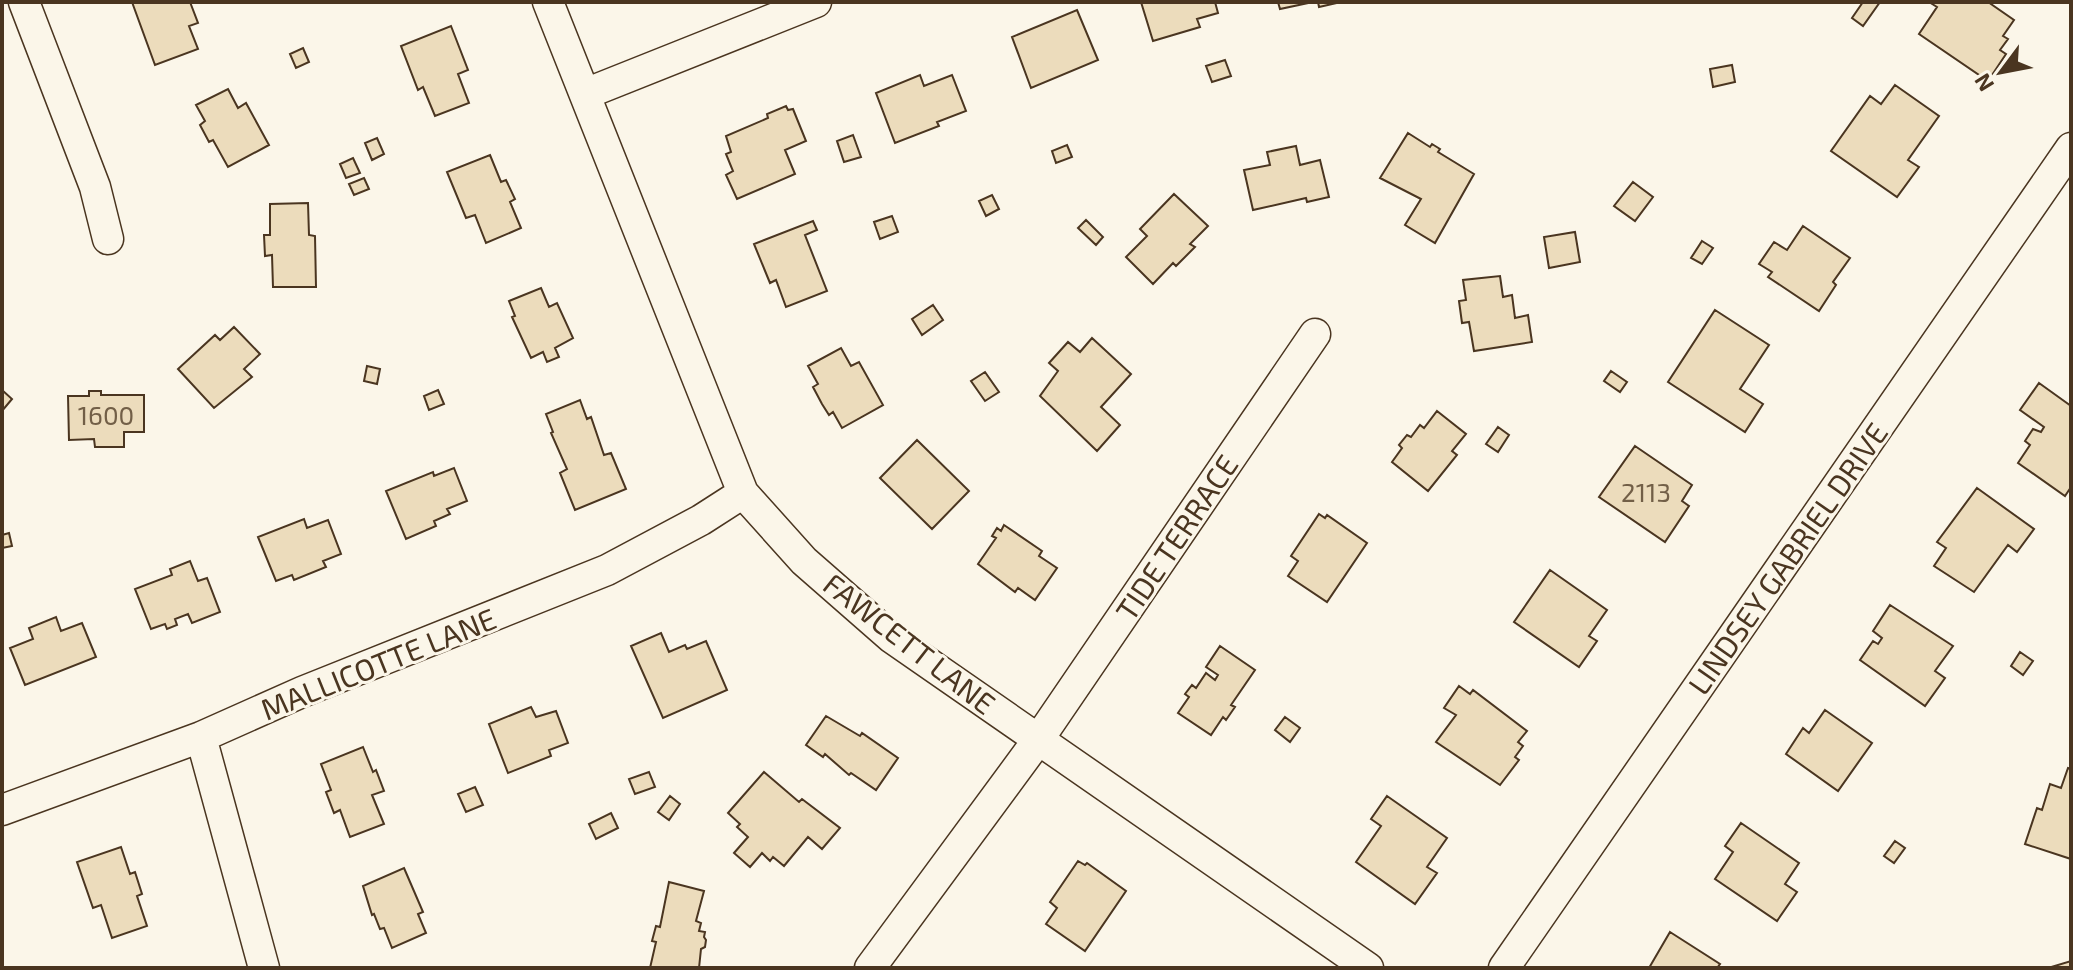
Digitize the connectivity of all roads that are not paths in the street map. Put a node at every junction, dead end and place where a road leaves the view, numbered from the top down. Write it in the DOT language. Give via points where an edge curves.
graph roads {
  1 [pos="24,2"];
  2 [pos="548,2"];
  3 [pos="816,2"];
  4 [pos="585,94"];
  5 [pos="2071,148"];
  6 [pos="108,239"];
  7 [pos="1315,334"];
  8 [pos="743,493"];
  9 [pos="201,737"];
  10 [pos="1038,740"];
  11 [pos="2,810"];
  12 [pos="264,968"];
  13 [pos="870,968"];
  14 [pos="1368,968"];
  15 [pos="1504,968"];
  1 -- 6 [label="street" via="95,187"];
  2 -- 4 [label="street, FAWCETT LANE"];
  3 -- 4 [label="street"];
  4 -- 8 [label="street, FAWCETT LANE"];
  5 -- 15 [label="street, LINDSEY GABRIEL DRIVE"];
  7 -- 10 [label="street, TIDE TERRACE"];
  8 -- 9 [label="street, MALLICOTTE LANE" via="607,570"];
  8 -- 10 [label="street, FAWCETT LANE" via="804,561 892,638"];
  9 -- 11 [label="street, MALLICOTTE LANE"];
  9 -- 12 [label="street"];
  10 -- 13 [label="street, TIDE TERRACE"];
  10 -- 14 [label="street, FAWCETT LANE"];
}
